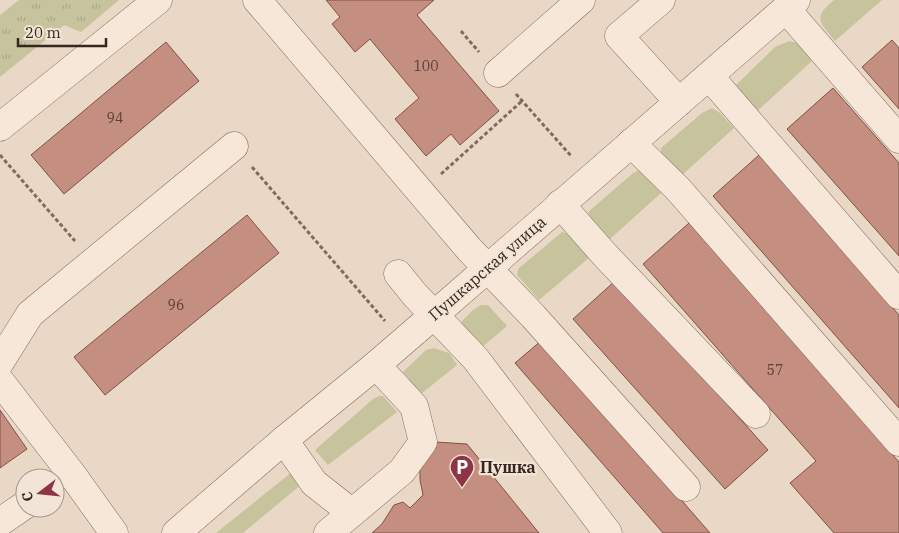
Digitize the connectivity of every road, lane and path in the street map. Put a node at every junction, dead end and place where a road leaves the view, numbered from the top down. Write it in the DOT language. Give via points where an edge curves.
graph roads {
  1 [pos="158,0"];
  2 [pos="257,0"];
  3 [pos="581,0"];
  4 [pos="646,5"];
  5 [pos="791,5"];
  6 [pos="461,31"];
  7 [pos="498,73"];
  8 [pos="709,76"];
  9 [pos="522,101"];
  10 [pos="679,102"];
  11 [pos="0,127"];
  12 [pos="899,139"];
  13 [pos="631,143"];
  14 [pos="234,146"];
  15 [pos="0,155"];
  16 [pos="590,179"];
  17 [pos="420,192"];
  18 [pos="560,204"];
  19 [pos="94,262"];
  20 [pos="487,269"];
  21 [pos="398,274"];
  22 [pos="899,295"];
  23 [pos="434,315"];
  24 [pos="386,322"];
  25 [pos="0,362"];
  26 [pos="376,364"];
  27 [pos="0,381"];
  28 [pos="756,414"];
  29 [pos="284,440"];
  30 [pos="899,442"];
  31 [pos="57,468"];
  32 [pos="65,480"];
  33 [pos="686,487"];
  34 [pos="15,512"];
  35 [pos="352,513"];
  36 [pos="0,522"];
  37 [pos="114,533"];
  38 [pos="176,533"];
  39 [pos="328,533"];
  40 [pos="608,533"];
  1 -- 11 [label="street"];
  2 -- 17 [label="street"];
  3 -- 7 [label="street"];
  4 -- 10 [label="street" via="619,36"];
  5 -- 8 [label="street, Пушкарская улица"];
  5 -- 12 [label="street"];
  6 -- 7 [label="path"];
  7 -- 9 [label="path"];
  8 -- 10 [label="street, Пушкарская улица"];
  8 -- 22 [label="street"];
  9 -- 16 [label="path"];
  9 -- 17 [label="path"];
  10 -- 13 [label="street, Пушкарская улица"];
  13 -- 16 [label="street, Пушкарская улица"];
  13 -- 30 [label="street" via="678,189"];
  14 -- 19 [label="street"];
  14 -- 24 [label="path"];
  15 -- 19 [label="path"];
  16 -- 18 [label="street, Пушкарская улица"];
  17 -- 20 [label="street"];
  18 -- 20 [label="street, Пушкарская улица"];
  18 -- 28 [label="street"];
  19 -- 25 [label="street" via="30,314"];
  20 -- 23 [label="street, Пушкарская улица"];
  20 -- 33 [label="street"];
  21 -- 23 [label="street"];
  23 -- 26 [label="street, Пушкарская улица"];
  23 -- 40 [label="street" via="475,358"];
  26 -- 29 [label="street, Пушкарская улица"];
  26 -- 35 [label="street" via="414,406 422,442 402,471"];
  27 -- 31 [label="street"];
  29 -- 35 [label="street" via="314,483"];
  29 -- 38 [label="street, Пушкарская улица"];
  32 -- 37 [label="street"];
  34 -- 36 [label="street"];
  35 -- 39 [label="street"];
}
